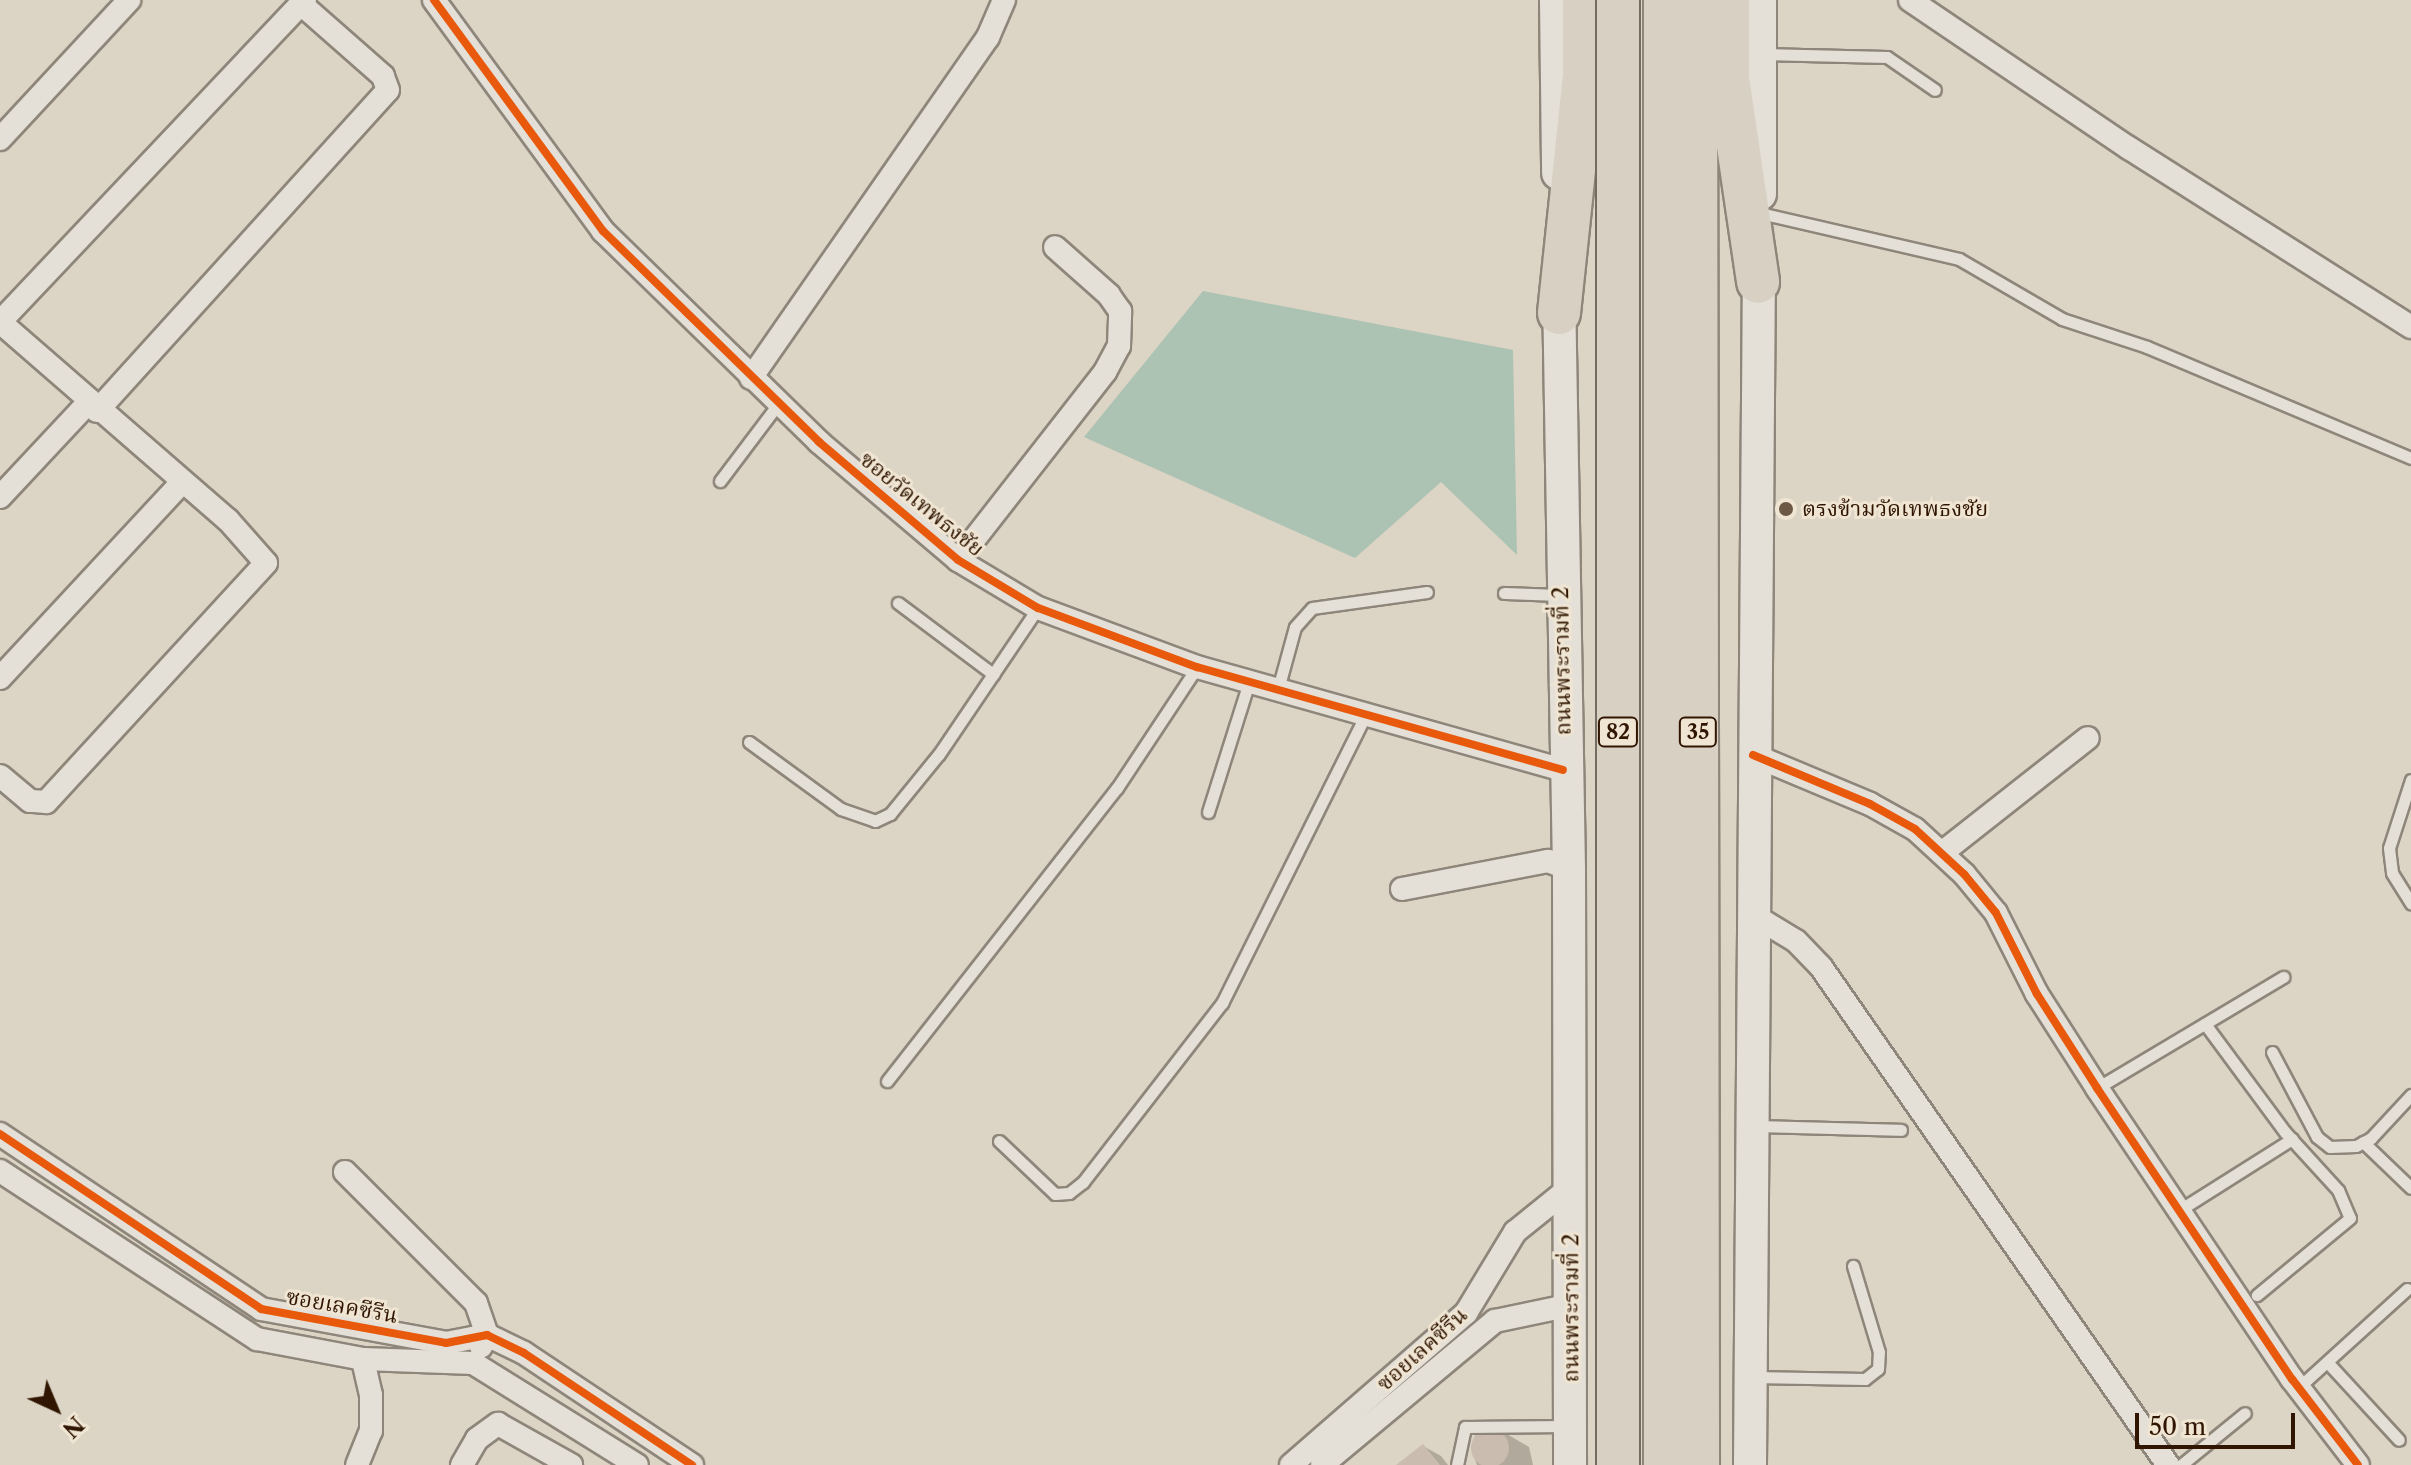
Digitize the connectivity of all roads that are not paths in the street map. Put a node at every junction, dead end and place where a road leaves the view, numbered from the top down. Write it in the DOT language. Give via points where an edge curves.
graph roads {
  1 [pos="129,0"];
  2 [pos="434,0"];
  3 [pos="1004,0"];
  4 [pos="1556,0"];
  5 [pos="1584,0"];
  6 [pos="1618,0"];
  7 [pos="1626,0"];
  8 [pos="1665,0"];
  9 [pos="1696,0"];
  10 [pos="1728,0"];
  11 [pos="1760,0"];
  12 [pos="1910,0"];
  13 [pos="303,2"];
  14 [pos="1744,66"];
  15 [pos="1584,77"];
  16 [pos="1935,90"];
  17 [pos="0,139"];
  18 [pos="1760,213"];
  19 [pos="1055,247"];
  20 [pos="1625,276"];
  21 [pos="1697,277"];
  22 [pos="1758,282"];
  23 [pos="1559,313"];
  24 [pos="0,322"];
  25 [pos="2411,327"];
  26 [pos="751,378"];
  27 [pos="778,404"];
  28 [pos="93,407"];
  29 [pos="2411,458"];
  30 [pos="720,481"];
  31 [pos="182,482"];
  32 [pos="0,497"];
  33 [pos="958,560"];
  34 [pos="1427,592"];
  35 [pos="1504,593"];
  36 [pos="1561,595"];
  37 [pos="898,603"];
  38 [pos="1038,608"];
  39 [pos="1197,667"];
  40 [pos="993,674"];
  41 [pos="0,678"];
  42 [pos="1249,682"];
  43 [pos="1278,689"];
  44 [pos="1367,713"];
  45 [pos="2088,738"];
  46 [pos="749,742"];
  47 [pos="1753,755"];
  48 [pos="1563,770"];
  49 [pos="0,776"];
  50 [pos="2411,780"];
  51 [pos="1208,812"];
  52 [pos="1943,852"];
  53 [pos="1569,869"];
  54 [pos="1402,889"];
  55 [pos="2411,903"];
  56 [pos="1753,915"];
  57 [pos="2283,977"];
  58 [pos="2205,1024"];
  59 [pos="2272,1052"];
  60 [pos="887,1081"];
  61 [pos="2097,1088"];
  62 [pos="2411,1095"];
  63 [pos="2406,1108"];
  64 [pos="1750,1125"];
  65 [pos="1901,1130"];
  66 [pos="0,1134"];
  67 [pos="2292,1139"];
  68 [pos="999,1141"];
  69 [pos="2363,1142"];
  70 [pos="0,1171"];
  71 [pos="345,1172"];
  72 [pos="1572,1186"];
  73 [pos="2411,1188"];
  74 [pos="87,1194"];
  75 [pos="2178,1211"];
  76 [pos="72,1219"];
  77 [pos="1853,1266"];
  78 [pos="2407,1289"];
  79 [pos="2257,1295"];
  80 [pos="1571,1305"];
  81 [pos="487,1335"];
  82 [pos="363,1359"];
  83 [pos="473,1363"];
  84 [pos="2329,1364"];
  85 [pos="1749,1377"];
  86 [pos="2299,1387"];
  87 [pos="2245,1413"];
  88 [pos="1570,1426"];
  89 [pos="2399,1440"];
  90 [pos="357,1465"];
  91 [pos="462,1465"];
  92 [pos="571,1465"];
  93 [pos="637,1465"];
  94 [pos="692,1465"];
  95 [pos="1291,1465"];
  96 [pos="1322,1465"];
  97 [pos="1457,1465"];
  98 [pos="1570,1465"];
  99 [pos="1620,1465"];
  100 [pos="1665,1465"];
  101 [pos="1698,1465"];
  102 [pos="1750,1465"];
  103 [pos="2168,1465"];
  104 [pos="2181,1465"];
  105 [pos="2358,1465"];
  1 -- 17 [label="street"];
  2 -- 26 [label="street, ซอยวัดเทพธงชัย" via="603,231"];
  3 -- 26 [label="street" via="988,37"];
  4 -- 23 [label="main road, ถนนพระรามที่ 2"];
  5 -- 15 [label="highway"];
  6 -- 99 [label="highway, 82, bridge"];
  7 -- 20 [label="highway"];
  8 -- 100 [label="highway, 82"];
  9 -- 21 [label="highway, 35"];
  10 -- 14 [label="highway"];
  11 -- 14 [label="main road"];
  12 -- 25 [label="street" via="2129,148"];
  13 -- 24 [label="street"];
  13 -- 28 [label="street" via="383,76 388,90"];
  14 -- 16 [label="lane" via="1887,57"];
  14 -- 18 [label="main road"];
  14 -- 21 [label="highway"];
  14 -- 22 [label="highway"];
  15 -- 20 [label="highway"];
  15 -- 23 [label="highway"];
  18 -- 22 [label="main road"];
  18 -- 29 [label="lane" via="1959,259 2062,319 2147,347"];
  19 -- 33 [label="street" via="1115,303 1122,328 1119,346 1105,372"];
  20 -- 99 [label="highway"];
  21 -- 101 [label="highway, 35"];
  22 -- 47 [label="main road"];
  23 -- 36 [label="main road, ถนนพระรามที่ 2"];
  24 -- 28 [label="street"];
  26 -- 27 [label="street, ซอยวัดเทพธงชัย"];
  27 -- 30 [label="lane"];
  27 -- 33 [label="street, ซอยวัดเทพธงชัย"];
  28 -- 31 [label="street"];
  28 -- 32 [label="street"];
  31 -- 41 [label="street"];
  31 -- 49 [label="street" via="260,550 266,563 46,802 30,801"];
  33 -- 38 [label="street, ซอยวัดเทพธงชัย"];
  34 -- 43 [label="lane" via="1312,608 1295,627"];
  35 -- 36 [label="lane"];
  36 -- 48 [label="main road, ถนนพระรามที่ 2"];
  37 -- 40 [label="lane"];
  38 -- 39 [label="street, ซอยวัดเทพธงชัย"];
  38 -- 40 [label="lane"];
  39 -- 42 [label="street, ซอยวัดเทพธงชัย"];
  39 -- 60 [label="lane" via="1117,788"];
  40 -- 46 [label="lane" via="906,797 875,821 841,809"];
  42 -- 43 [label="street, ซอยวัดเทพธงชัย"];
  42 -- 51 [label="lane"];
  43 -- 44 [label="street, ซอยวัดเทพธงชัย"];
  44 -- 48 [label="street, ซอยวัดเทพธงชัย"];
  44 -- 68 [label="lane" via="1222,1003 1083,1182 1069,1193 1055,1194"];
  45 -- 52 [label="street"];
  47 -- 52 [label="street" via="1870,804"];
  47 -- 56 [label="main road"];
  48 -- 53 [label="main road, ถนนพระรามที่ 2"];
  50 -- 55 [label="lane" via="2389,848 2392,873"];
  52 -- 61 [label="street" via="1996,913 2037,994"];
  53 -- 54 [label="street" via="1548,861"];
  53 -- 72 [label="main road, ถนนพระรามที่ 2"];
  56 -- 64 [label="main road"];
  56 -- 103 [label="street" via="1796,941 1821,967"];
  57 -- 58 [label="lane"];
  58 -- 61 [label="lane"];
  58 -- 67 [label="lane"];
  59 -- 69 [label="lane" via="2317,1137 2342,1149"];
  61 -- 75 [label="street"];
  62 -- 63 [label="lane"];
  63 -- 69 [label="lane"];
  64 -- 65 [label="lane"];
  64 -- 85 [label="main road"];
  66 -- 74 [label="street, ซอยเลคซีรีน"];
  67 -- 75 [label="lane"];
  67 -- 79 [label="lane" via="2338,1190 2350,1218"];
  69 -- 73 [label="lane"];
  70 -- 76 [label="street, ซอยเลคซีรีน"];
  71 -- 81 [label="street" via="476,1303"];
  72 -- 80 [label="main road, ถนนพระรามที่ 2"];
  72 -- 95 [label="street, ซอยเลคซีรีน" via="1515,1232 1466,1313"];
  74 -- 76 [label="street"];
  74 -- 81 [label="street, ซอยเลคซีรีน" via="261,1309 446,1343"];
  75 -- 86 [label="street"];
  76 -- 82 [label="street, ซอยเลคซีรีน" via="257,1339"];
  77 -- 85 [label="lane" via="1879,1352 1878,1369 1865,1379"];
  78 -- 84 [label="lane"];
  80 -- 88 [label="main road, ถนนพระรามที่ 2"];
  80 -- 96 [label="street, ซอยเลคซีรีน" via="1495,1321"];
  81 -- 83 [label="street"];
  81 -- 94 [label="street" via="524,1353"];
  82 -- 83 [label="street, ซอยเลคซีรีน"];
  82 -- 90 [label="street" via="371,1431"];
  83 -- 93 [label="street, ซอยเลคซีรีน"];
  84 -- 86 [label="lane"];
  84 -- 89 [label="lane"];
  85 -- 102 [label="main road"];
  86 -- 105 [label="street"];
  87 -- 104 [label="lane"];
  88 -- 97 [label="lane" via="1465,1427"];
  88 -- 98 [label="main road, ถนนพระรามที่ 2"];
  91 -- 92 [label="street" via="477,1439 498,1424"];
}
